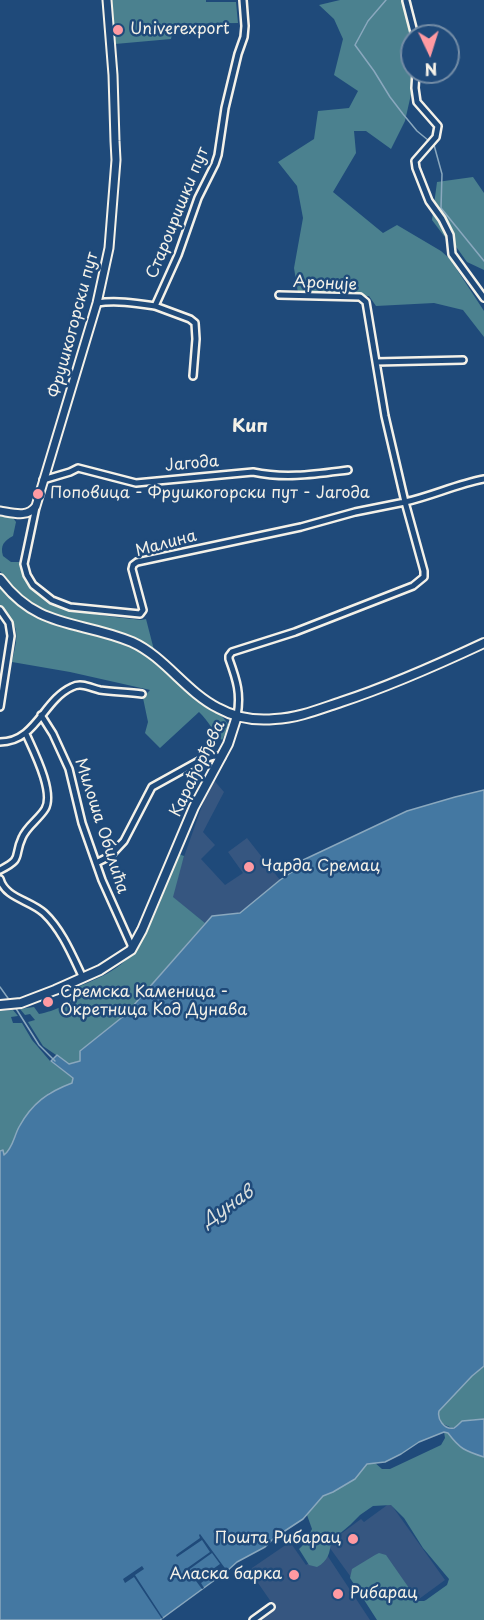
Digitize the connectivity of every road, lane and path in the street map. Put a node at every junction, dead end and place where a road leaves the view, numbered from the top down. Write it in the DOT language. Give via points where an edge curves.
graph roads {
  1 [pos="107,0"];
  2 [pos="243,0"];
  3 [pos="406,1"];
  4 [pos="411,24"];
  5 [pos="415,84"];
  6 [pos="279,296"];
  7 [pos="484,298"];
  8 [pos="97,303"];
  9 [pos="155,306"];
  10 [pos="463,360"];
  11 [pos="376,362"];
  12 [pos="193,376"];
  13 [pos="348,470"];
  14 [pos="484,479"];
  15 [pos="43,480"];
  16 [pos="405,502"];
  17 [pos="36,506"];
  18 [pos="0,511"];
  19 [pos="24,514"];
  20 [pos="33,523"];
  21 [pos="0,579"];
  22 [pos="0,610"];
  23 [pos="484,643"];
  24 [pos="3,666"];
  25 [pos="142,694"];
  26 [pos="0,707"];
  27 [pos="41,715"];
  28 [pos="237,716"];
  29 [pos="26,734"];
  30 [pos="0,742"];
  31 [pos="222,757"];
  32 [pos="96,863"];
  33 [pos="0,870"];
  34 [pos="0,882"];
  35 [pos="132,947"];
  36 [pos="83,978"];
  37 [pos="0,1005"];
  38 [pos="271,1607"];
  39 [pos="253,1620"];
  1 -- 8 [label="street, Фрушкогорски пут" via="116,160 109,248"];
  2 -- 9 [label="street, Староиришки пут" via="244,37 225,108 218,155"];
  3 -- 4 [label="street"];
  5 -- 7 [label="street" via="417,102 438,126 436,137 416,161 416,168 429,201 450,235 452,254"];
  6 -- 11 [label="street, Ароније" via="362,298 368,305"];
  8 -- 9 [label="street"];
  8 -- 15 [label="street, Фрушкогорски пут"];
  9 -- 12 [label="street" via="195,323"];
  10 -- 11 [label="street"];
  11 -- 16 [label="street"];
  13 -- 15 [label="street, Јагода" via="293,476 254,472 136,483 78,468"];
  14 -- 16 [label="street, Малина"];
  15 -- 17 [label="street, Фрушкогорски пут"];
  16 -- 20 [label="street, Малина" via="137,562 132,569 143,610 140,614 70,607 37,589 24,564"];
  16 -- 28 [label="street" via="424,577 384,598 232,652 229,659 239,696"];
  17 -- 19 [label="street"];
  17 -- 20 [label="street"];
  18 -- 19 [label="street"];
  19 -- 20 [label="street"];
  21 -- 28 [label="main road" via="18,600 44,616 135,644 201,699"];
  22 -- 24 [label="street" via="7,618 11,636"];
  23 -- 28 [label="main road, Карађорђева" via="386,686 312,712 278,719"];
  24 -- 26 [label="street"];
  25 -- 27 [label="street" via="72,686"];
  27 -- 29 [label="street"];
  27 -- 32 [label="street, Милоша Обилића" via="69,769"];
  28 -- 31 [label="main road, Карађорђева"];
  29 -- 30 [label="street"];
  29 -- 33 [label="street" via="44,779 47,803 22,837 16,859"];
  31 -- 32 [label="street" via="208,757 154,786 124,841 110,856"];
  31 -- 35 [label="main road, Карађорђева" via="194,807"];
  32 -- 35 [label="street, Милоша Обилића"];
  34 -- 36 [label="street" via="50,920"];
  35 -- 36 [label="main road, Карађорђева"];
  36 -- 37 [label="main road, Карађорђева" via="14,1004"];
  38 -- 39 [label="street"];
}
